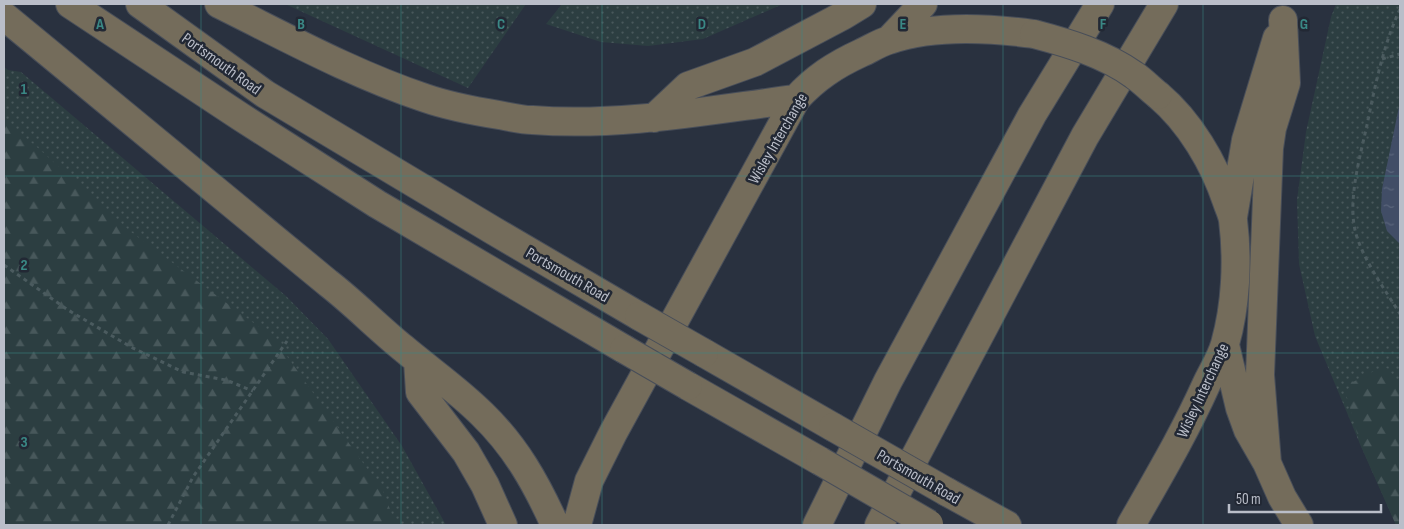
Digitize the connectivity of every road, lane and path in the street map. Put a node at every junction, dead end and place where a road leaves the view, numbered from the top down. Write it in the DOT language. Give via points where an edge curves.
graph roads {
  1 [pos="70,4"];
  2 [pos="140,4"];
  3 [pos="218,4"];
  4 [pos="862,4"];
  5 [pos="923,4"];
  6 [pos="1100,4"];
  7 [pos="1164,4"];
  8 [pos="1400,9"];
  9 [pos="1286,12"];
  10 [pos="4,16"];
  11 [pos="889,40"];
  12 [pos="1400,54"];
  13 [pos="1381,59"];
  14 [pos="796,99"];
  15 [pos="654,118"];
  16 [pos="1233,219"];
  17 [pos="4,265"];
  18 [pos="1400,314"];
  19 [pos="287,341"];
  20 [pos="1225,345"];
  21 [pos="418,361"];
  22 [pos="252,391"];
  23 [pos="1266,463"];
  24 [pos="931,524"];
  25 [pos="168,525"];
  26 [pos="503,525"];
  27 [pos="555,525"];
  28 [pos="577,525"];
  29 [pos="817,525"];
  30 [pos="878,525"];
  31 [pos="1007,525"];
  32 [pos="1131,525"];
  33 [pos="1299,525"];
  1 -- 24 [label="highway, Portsmouth Road, bridge" via="377,204"];
  2 -- 31 [label="highway, Portsmouth Road, bridge" via="265,94 639,316"];
  3 -- 15 [label="highway" via="343,65 427,99 532,120"];
  4 -- 15 [label="highway" via="755,62 688,86"];
  5 -- 11 [label="highway"];
  6 -- 29 [label="highway" via="1023,132 888,382"];
  7 -- 30 [label="highway" via="1084,136"];
  8 -- 13 [label="path"];
  9 -- 16 [label="highway" via="1246,140"];
  9 -- 23 [label="highway" via="1286,82 1269,148 1260,375"];
  10 -- 21 [label="highway" via="348,298"];
  11 -- 14 [label="highway, Wisley Interchange" via="826,71"];
  11 -- 16 [label="highway, Wisley Interchange, bridge" via="926,32 1000,29 1070,44 1104,58 1134,75 1172,107 1206,154"];
  12 -- 13 [label="path"];
  13 -- 18 [label="path" via="1356,178 1354,220 1362,250"];
  14 -- 15 [label="highway"];
  14 -- 28 [label="highway, Wisley Interchange" via="613,433 589,481"];
  16 -- 20 [label="highway, Wisley Interchange" via="1235,267"];
  17 -- 22 [label="path" via="68,310 131,347 183,372 226,380"];
  19 -- 22 [label="path"];
  20 -- 23 [label="highway" via="1240,408"];
  20 -- 32 [label="highway, Wisley Interchange" via="1189,422"];
  21 -- 26 [label="highway" via="420,392 466,452"];
  21 -- 27 [label="highway" via="482,413 502,435 524,463"];
  22 -- 25 [label="path" via="193,476"];
  23 -- 33 [label="highway"];
}
